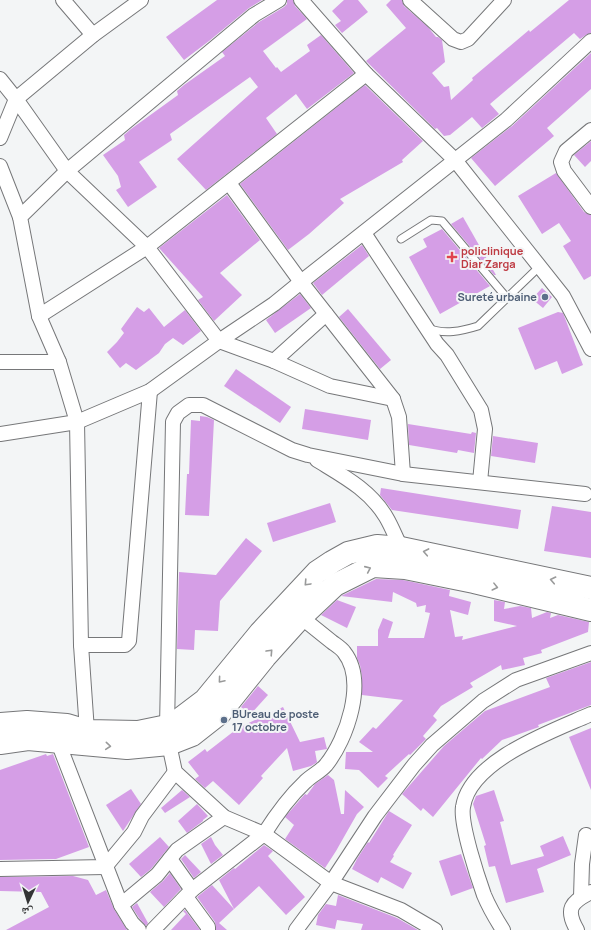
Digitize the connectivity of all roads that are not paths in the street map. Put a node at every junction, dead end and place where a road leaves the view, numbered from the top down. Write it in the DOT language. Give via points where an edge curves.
graph roads {
  1 [pos="63,0"];
  2 [pos="141,0"];
  3 [pos="279,0"];
  4 [pos="301,0"];
  5 [pos="410,0"];
  6 [pos="504,0"];
  7 [pos="93,34"];
  8 [pos="591,42"];
  9 [pos="366,74"];
  10 [pos="0,79"];
  11 [pos="16,99"];
  12 [pos="591,130"];
  13 [pos="0,138"];
  14 [pos="455,160"];
  15 [pos="0,166"];
  16 [pos="67,172"];
  17 [pos="229,183"];
  18 [pos="591,207"];
  19 [pos="20,217"];
  20 [pos="364,233"];
  21 [pos="401,239"];
  22 [pos="147,246"];
  23 [pos="539,267"];
  24 [pos="301,282"];
  25 [pos="507,298"];
  26 [pos="326,314"];
  27 [pos="39,316"];
  28 [pos="427,327"];
  29 [pos="219,341"];
  30 [pos="591,349"];
  31 [pos="274,361"];
  32 [pos="0,362"];
  33 [pos="59,362"];
  34 [pos="150,391"];
  35 [pos="393,399"];
  36 [pos="77,422"];
  37 [pos="0,434"];
  38 [pos="308,455"];
  39 [pos="403,474"];
  40 [pos="480,482"];
  41 [pos="585,494"];
  42 [pos="401,548"];
  43 [pos="591,588"];
  44 [pos="591,610"];
  45 [pos="301,617"];
  46 [pos="81,645"];
  47 [pos="591,653"];
  48 [pos="591,714"];
  49 [pos="0,724"];
  50 [pos="87,731"];
  51 [pos="168,736"];
  52 [pos="58,742"];
  53 [pos="0,743"];
  54 [pos="175,772"];
  55 [pos="224,817"];
  56 [pos="264,834"];
  57 [pos="586,835"];
  58 [pos="170,859"];
  59 [pos="105,867"];
  60 [pos="0,869"];
  61 [pos="331,883"];
  62 [pos="189,893"];
  63 [pos="586,895"];
  64 [pos="120,905"];
  65 [pos="139,930"];
  66 [pos="153,930"];
  67 [pos="208,930"];
  68 [pos="296,930"];
  69 [pos="435,930"];
  70 [pos="502,930"];
  71 [pos="577,930"];
  1 -- 7 [label="street"];
  2 -- 7 [label="street"];
  3 -- 16 [label="street" via="254,15"];
  4 -- 9 [label="street"];
  5 -- 6 [label="street" via="453,39 460,42 468,39"];
  7 -- 11 [label="street"];
  8 -- 14 [label="street" via="506,120"];
  9 -- 14 [label="street"];
  9 -- 17 [label="street"];
  10 -- 11 [label="street"];
  11 -- 13 [label="street"];
  11 -- 16 [label="street"];
  12 -- 18 [label="street" via="566,151 561,162 564,171"];
  14 -- 20 [label="street"];
  14 -- 23 [label="street"];
  15 -- 19 [label="street"];
  16 -- 19 [label="street"];
  16 -- 22 [label="street"];
  17 -- 22 [label="street"];
  17 -- 24 [label="street"];
  19 -- 27 [label="street"];
  20 -- 24 [label="street"];
  20 -- 28 [label="street"];
  21 -- 25 [label="lane" via="431,220 442,221"];
  22 -- 27 [label="street"];
  22 -- 29 [label="street"];
  23 -- 25 [label="lane"];
  23 -- 30 [label="street" via="563,296"];
  24 -- 26 [label="street"];
  24 -- 29 [label="street" via="274,304"];
  25 -- 28 [label="lane" via="478,326 442,332"];
  26 -- 31 [label="street"];
  26 -- 35 [label="street"];
  27 -- 33 [label="street"];
  28 -- 40 [label="street" via="481,410 484,429"];
  29 -- 31 [label="street"];
  29 -- 34 [label="street"];
  31 -- 35 [label="street" via="330,386"];
  32 -- 33 [label="street"];
  33 -- 36 [label="street"];
  34 -- 36 [label="street"];
  34 -- 46 [label="street" via="129,641 125,645"];
  35 -- 39 [label="street" via="399,417"];
  36 -- 37 [label="street"];
  36 -- 46 [label="street"];
  38 -- 39 [label="street"];
  38 -- 42 [label="street" via="364,490 385,516"];
  38 -- 51 [label="street" via="292,450 203,406 188,405 178,413 173,422"];
  39 -- 40 [label="street"];
  40 -- 41 [label="street"];
  43 -- 42 [label="main road, one-way"];
  42 -- 51 [label="main road, one-way" via="377,546 348,553 317,572 260,633 205,700 172,725"];
  45 -- 44 [label="main road, one-way" via="335,585 373,566 405,568"];
  51 -- 45 [label="main road, one-way" via="192,735 220,713"];
  45 -- 56 [label="street" via="344,651 352,666 354,685 350,716 342,738 327,764 294,792"];
  46 -- 50 [label="street"];
  47 -- 61 [label="street" via="516,680 483,701 450,728 414,765 375,816"];
  48 -- 70 [label="street" via="532,740 502,757 476,781 462,807 467,838 484,896"];
  49 -- 50 [label="main road" via="27,722 67,725"];
  50 -- 51 [label="main road" via="138,732"];
  52 -- 51 [label="main road, one-way" via="127,748"];
  51 -- 54 [label="street"];
  52 -- 53 [label="main road" via="28,739"];
  52 -- 59 [label="street"];
  54 -- 55 [label="street"];
  54 -- 59 [label="street" via="142,816 134,832"];
  55 -- 56 [label="street"];
  55 -- 58 [label="street" via="177,850"];
  56 -- 61 [label="street"];
  56 -- 62 [label="street"];
  57 -- 63 [label="street" via="582,864"];
  58 -- 62 [label="street"];
  58 -- 64 [label="street" via="157,875"];
  59 -- 60 [label="street"];
  59 -- 64 [label="street"];
  61 -- 68 [label="street"];
  61 -- 69 [label="street" via="401,910"];
  62 -- 66 [label="street"];
  62 -- 67 [label="street"];
  63 -- 71 [label="street" via="573,904 570,914"];
  64 -- 65 [label="street"];
}
